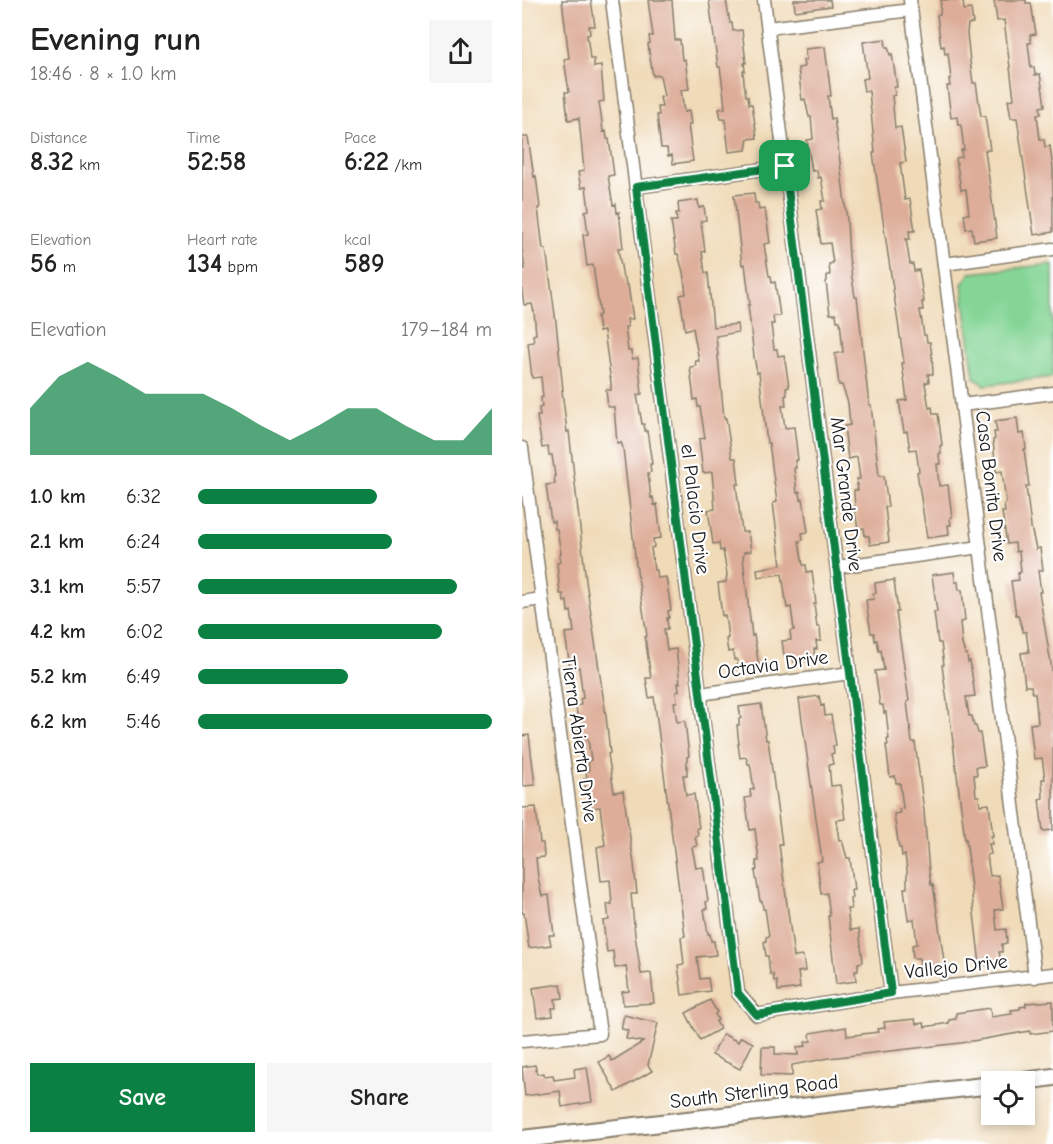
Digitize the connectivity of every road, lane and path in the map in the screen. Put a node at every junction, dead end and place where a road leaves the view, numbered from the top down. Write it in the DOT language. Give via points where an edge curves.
graph roads {
  1 [pos="612,0"];
  2 [pos="764,0"];
  3 [pos="910,5"];
  4 [pos="768,28"];
  5 [pos="785,166"];
  6 [pos="636,187"];
  7 [pos="1053,249"];
  8 [pos="944,264"];
  9 [pos="1053,393"];
  10 [pos="962,405"];
  11 [pos="522,448"];
  12 [pos="980,547"];
  13 [pos="837,567"];
  14 [pos="541,599"];
  15 [pos="522,602"];
  16 [pos="850,673"];
  17 [pos="700,694"];
  18 [pos="1053,974"];
  19 [pos="1035,977"];
  20 [pos="891,993"];
  21 [pos="757,1015"];
  22 [pos="522,1041"];
  23 [pos="1053,1077"];
  24 [pos="1035,1080"];
  25 [pos="981,1085"];
  26 [pos="522,1139"];
  1 -- 6 [label="street, el Palacio Drive"];
  2 -- 4 [label="street, Mar Grande Drive"];
  3 -- 4 [label="street"];
  3 -- 8 [label="street, Casa Bonita Drive"];
  4 -- 5 [label="street, Mar Grande Drive"];
  5 -- 6 [label="street"];
  5 -- 13 [label="street, Mar Grande Drive"];
  6 -- 17 [label="street, el Palacio Drive"];
  7 -- 8 [label="street"];
  8 -- 10 [label="street, Casa Bonita Drive"];
  9 -- 10 [label="street"];
  10 -- 12 [label="street, Casa Bonita Drive"];
  11 -- 14 [label="street, Tierra Abierta Drive"];
  12 -- 13 [label="street"];
  12 -- 19 [label="street, Casa Bonita Drive"];
  13 -- 16 [label="street, Mar Grande Drive"];
  14 -- 15 [label="street"];
  14 -- 22 [label="street, Tierra Abierta Drive" via="600,1035"];
  16 -- 17 [label="street, Octavia Drive"];
  16 -- 20 [label="street, Mar Grande Drive"];
  17 -- 21 [label="street, el Palacio Drive" via="738,993"];
  18 -- 19 [label="street, Vallejo Drive"];
  19 -- 20 [label="street, Vallejo Drive"];
  20 -- 21 [label="street, Vallejo Drive"];
  23 -- 24 [label="street"];
  25 -- 26 [label="street, South Sterling Road"];
}
